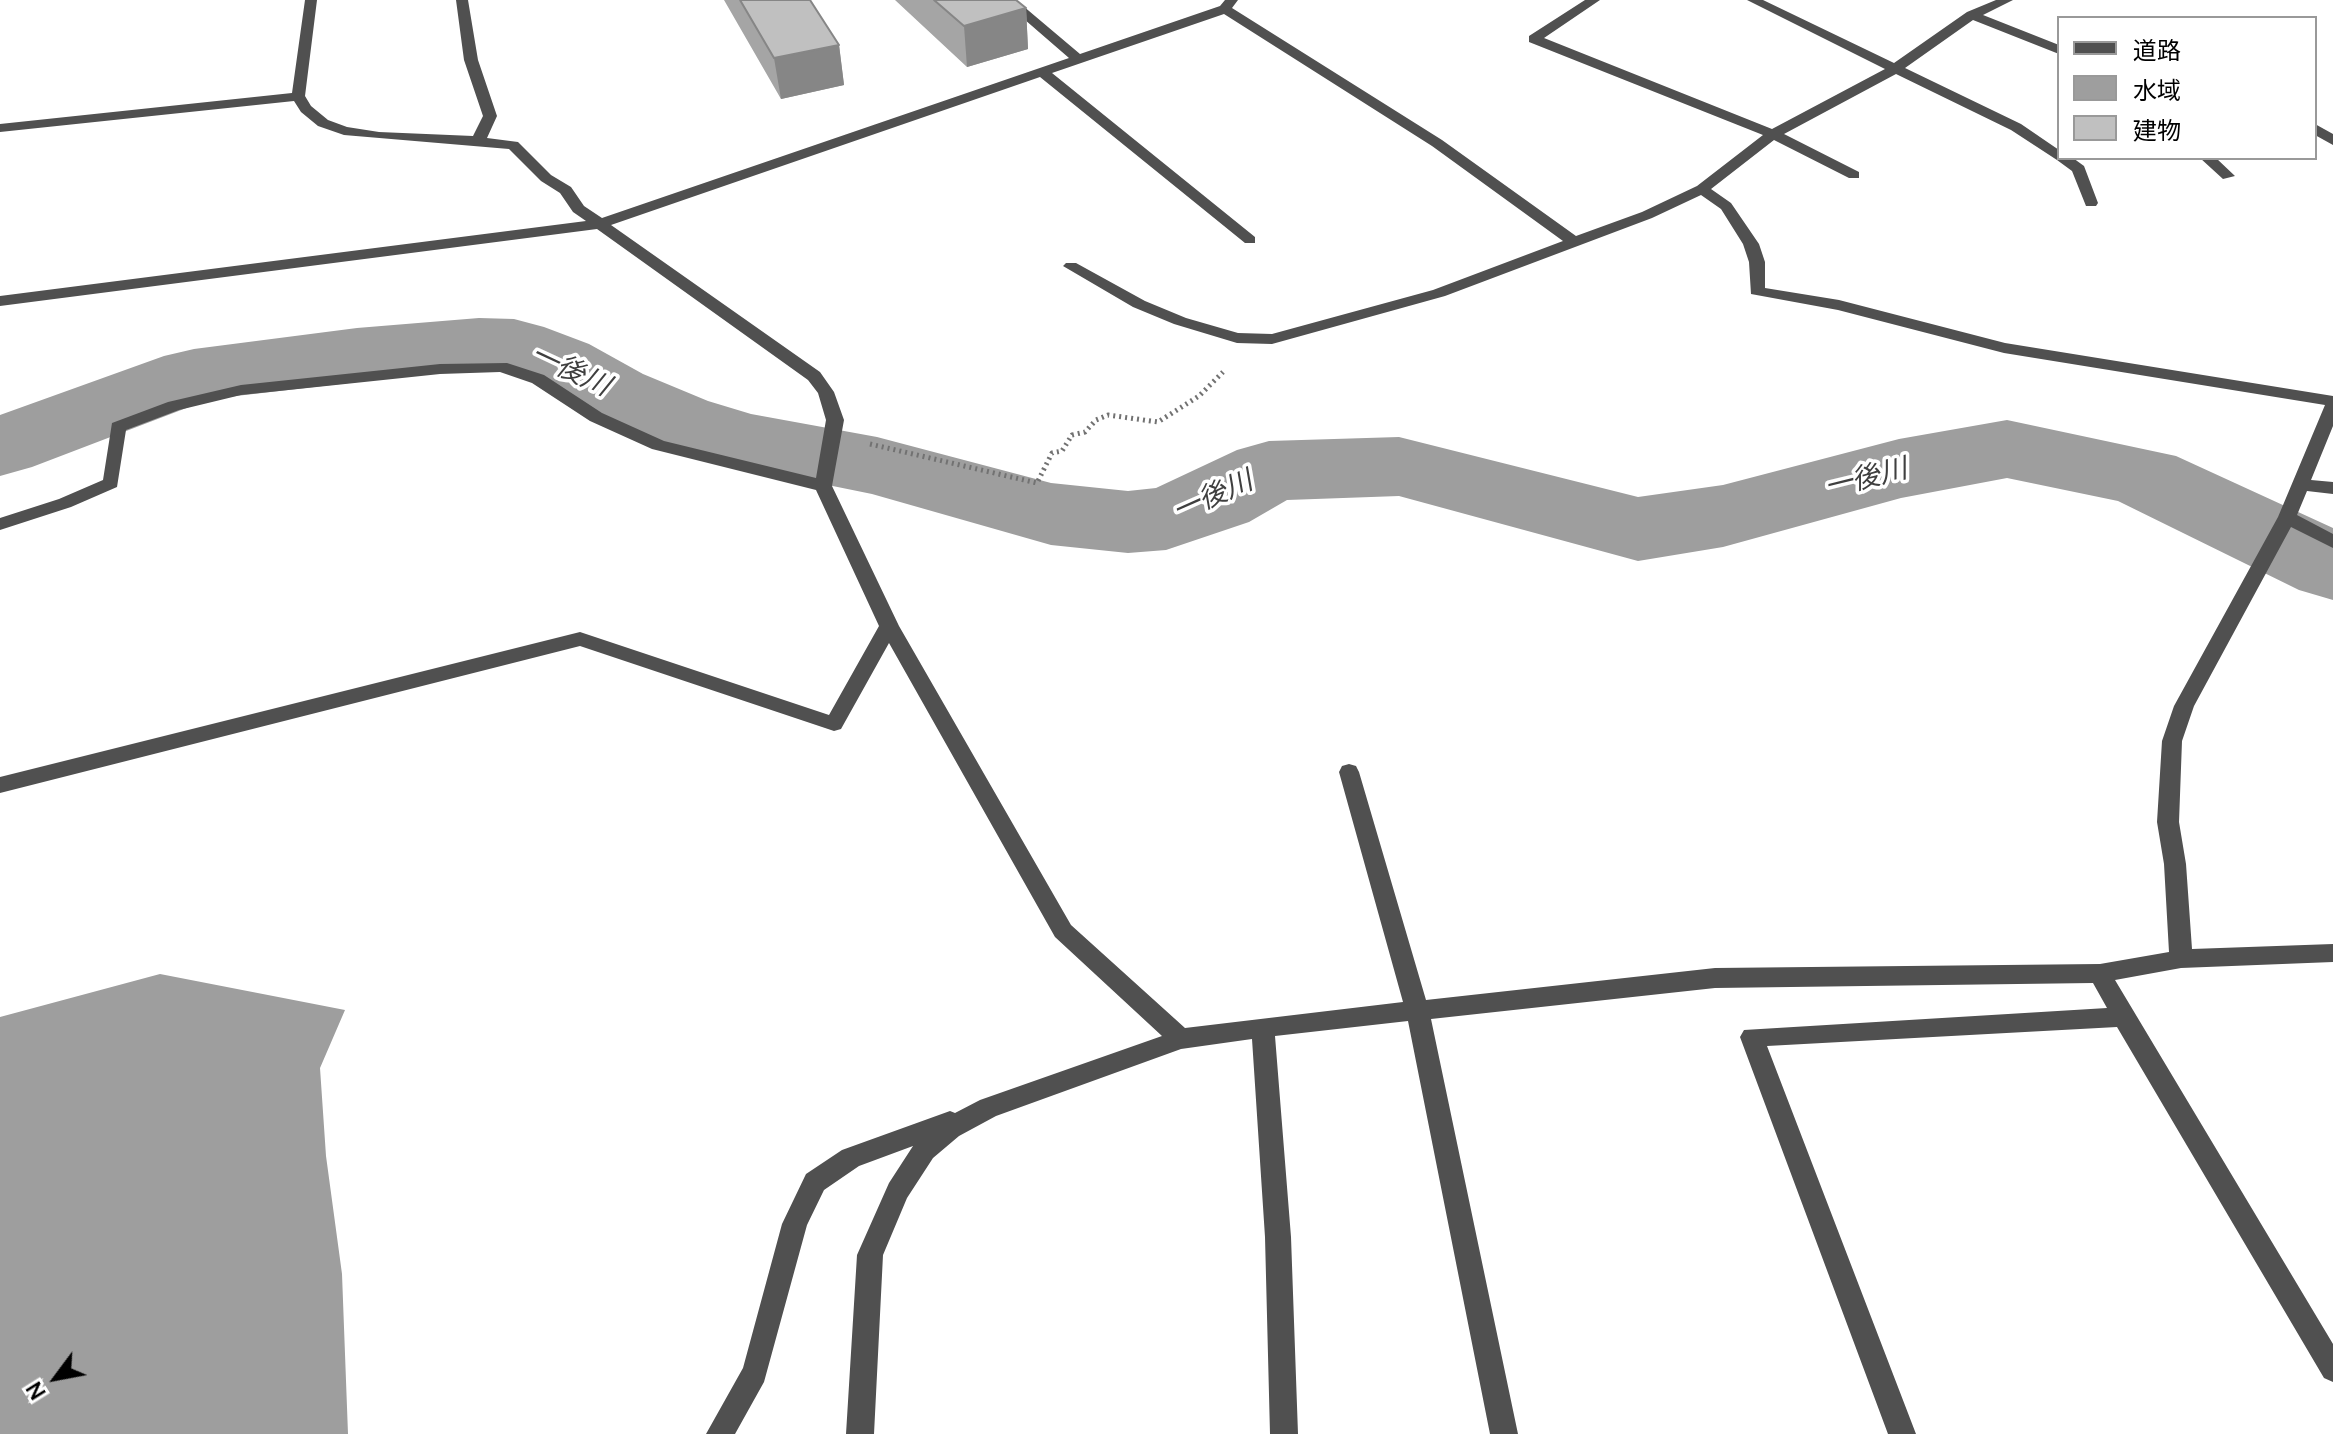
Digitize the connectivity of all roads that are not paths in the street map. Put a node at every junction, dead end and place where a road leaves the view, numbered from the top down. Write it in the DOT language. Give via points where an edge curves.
graph roads {
  1 [pos="311,0"];
  2 [pos="462,0"];
  3 [pos="1008,0"];
  4 [pos="1594,0"];
  5 [pos="1753,0"];
  6 [pos="2007,0"];
  7 [pos="1229,4"];
  8 [pos="1972,15"];
  9 [pos="2057,49"];
  10 [pos="1079,60"];
  11 [pos="1895,69"];
  12 [pos="1042,72"];
  13 [pos="298,96"];
  14 [pos="0,128"];
  15 [pos="1773,134"];
  16 [pos="478,141"];
  17 [pos="2057,154"];
  18 [pos="2066,160"];
  19 [pos="2209,160"];
  20 [pos="1854,175"];
  21 [pos="2228,176"];
  22 [pos="1702,189"];
  23 [pos="2091,203"];
  24 [pos="600,224"];
  25 [pos="1250,240"];
  26 [pos="1575,243"];
  27 [pos="1071,266"];
  28 [pos="0,301"];
  29 [pos="2333,403"];
  30 [pos="2300,484"];
  31 [pos="823,486"];
  32 [pos="2333,488"];
  33 [pos="2286,519"];
  34 [pos="0,524"];
  35 [pos="2333,542"];
  36 [pos="889,626"];
  37 [pos="1349,772"];
  38 [pos="0,785"];
  39 [pos="2333,953"];
  40 [pos="2181,959"];
  41 [pos="2100,973"];
  42 [pos="1418,1013"];
  43 [pos="2123,1017"];
  44 [pos="1263,1027"];
  45 [pos="1181,1039"];
  46 [pos="988,1108"];
  47 [pos="2333,1369"];
  48 [pos="720,1434"];
  49 [pos="860,1434"];
  50 [pos="1284,1434"];
  51 [pos="1504,1434"];
  52 [pos="1902,1434"];
  1 -- 13 [label="street"];
  2 -- 16 [label="street" via="471,60 490,116"];
  3 -- 10 [label="street"];
  4 -- 15 [label="street" via="1534,39"];
  5 -- 11 [label="street"];
  6 -- 8 [label="street"];
  7 -- 10 [label="street"];
  7 -- 26 [label="street"];
  8 -- 9 [label="street"];
  8 -- 11 [label="street"];
  10 -- 12 [label="street"];
  11 -- 15 [label="street"];
  11 -- 17 [label="street" via="2016,127"];
  12 -- 24 [label="street"];
  12 -- 25 [label="street"];
  13 -- 14 [label="street"];
  13 -- 16 [label="street" via="323,123 344,131"];
  15 -- 20 [label="street"];
  15 -- 22 [label="street"];
  16 -- 24 [label="street" via="513,145"];
  18 -- 23 [label="street" via="2079,169"];
  19 -- 21 [label="street"];
  22 -- 26 [label="street"];
  22 -- 29 [label="street" via="1726,206 1751,244 1757,291 1839,305 2004,348"];
  24 -- 28 [label="street"];
  24 -- 31 [label="street" via="814,376 832,405 834,436"];
  26 -- 27 [label="street" via="1439,293 1256,341 1180,321"];
  29 -- 30 [label="street"];
  30 -- 32 [label="street"];
  30 -- 33 [label="street"];
  31 -- 34 [label="street" via="658,445 596,417 521,372 478,366 241,390 174,406 118,427 111,483"];
  31 -- 36 [label="street"];
  33 -- 35 [label="street"];
  33 -- 40 [label="street" via="2184,706 2172,741 2168,822"];
  36 -- 38 [label="street" via="834,724 580,639"];
  36 -- 45 [label="street" via="1063,931"];
  37 -- 42 [label="street"];
  39 -- 40 [label="street"];
  40 -- 41 [label="street"];
  41 -- 42 [label="street" via="1715,978"];
  41 -- 43 [label="street"];
  42 -- 44 [label="street"];
  42 -- 51 [label="street"];
  43 -- 47 [label="street"];
  43 -- 52 [label="street" via="1752,1037"];
  44 -- 45 [label="street"];
  44 -- 50 [label="street" via="1278,1237"];
  45 -- 46 [label="street"];
  46 -- 48 [label="street" via="851,1158 815,1182 795,1224 755,1373"];
  46 -- 49 [label="street" via="950,1128 924,1150 898,1191 870,1255"];
}
